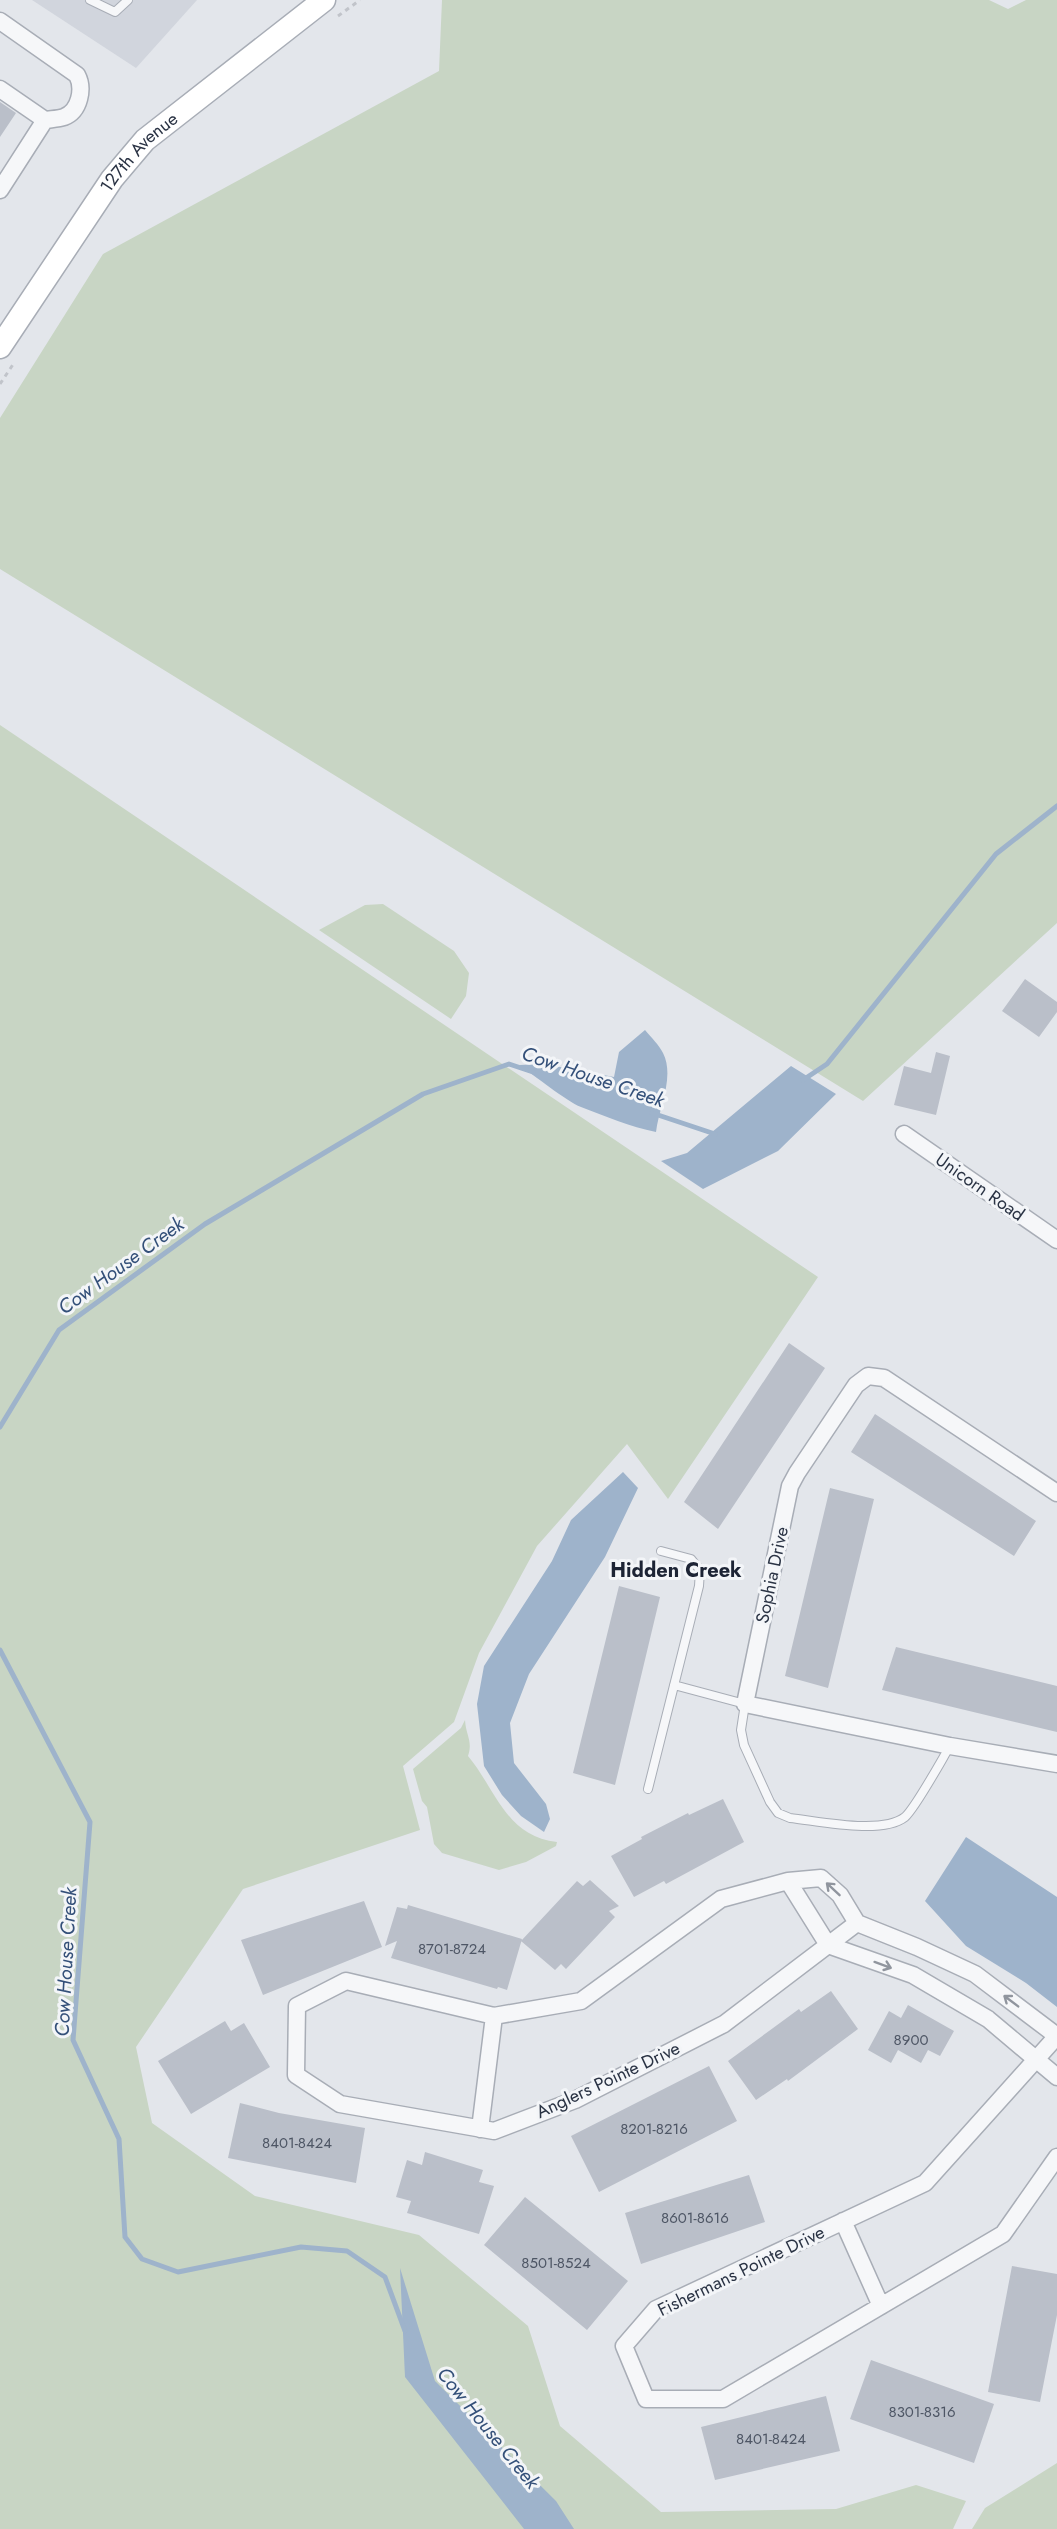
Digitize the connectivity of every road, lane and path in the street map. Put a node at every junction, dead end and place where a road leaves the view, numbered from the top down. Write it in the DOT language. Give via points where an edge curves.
graph roads {
  1 [pos="90,0"];
  2 [pos="128,0"];
  3 [pos="360,0"];
  4 [pos="328,10"];
  5 [pos="0,21"];
  6 [pos="0,89"];
  7 [pos="45,120"];
  8 [pos="0,190"];
  9 [pos="8,354"];
  10 [pos="0,384"];
  11 [pos="904,1134"];
  12 [pos="1057,1240"];
  13 [pos="1057,1493"];
  14 [pos="661,1551"];
  15 [pos="674,1685"];
  16 [pos="745,1704"];
  17 [pos="950,1746"];
  18 [pos="1057,1764"];
  19 [pos="648,1789"];
  20 [pos="788,1881"];
  21 [pos="857,1923"];
  22 [pos="828,1945"];
  23 [pos="924,1950"];
  24 [pos="913,1975"];
  25 [pos="494,2016"];
  26 [pos="1057,2036"];
  27 [pos="1037,2060"];
  28 [pos="1057,2077"];
  29 [pos="480,2129"];
  30 [pos="1057,2157"];
  31 [pos="843,2221"];
  32 [pos="881,2306"];
  1 -- 2 [label="lane" via="115,12"];
  3 -- 4 [label="path"];
  4 -- 9 [label="street, 127th Avenue" via="145,140 112,179"];
  5 -- 7 [label="street" via="77,75 81,82 75,108 66,117"];
  6 -- 7 [label="street"];
  7 -- 8 [label="street"];
  9 -- 10 [label="path"];
  11 -- 12 [label="street, Unicorn Road"];
  13 -- 16 [label="street, Sophia Drive" via="884,1378 868,1376 856,1385 790,1486"];
  14 -- 15 [label="lane" via="691,1559 700,1570"];
  15 -- 16 [label="lane"];
  15 -- 19 [label="lane"];
  16 -- 17 [label="street"];
  16 -- 17 [label="lane" via="741,1730 744,1745 770,1802 778,1813 790,1818 892,1824 906,1816"];
  17 -- 18 [label="street"];
  21 -- 20 [label="street, one-way" via="840,1895 821,1878"];
  20 -- 22 [label="street"];
  20 -- 25 [label="street, Anglers Pointe Drive" via="721,1899 581,2001"];
  21 -- 22 [label="street, Anglers Pointe Drive"];
  21 -- 23 [label="street"];
  22 -- 24 [label="street, one-way"];
  22 -- 29 [label="street, Anglers Pointe Drive" via="724,2024 575,2100 494,2131"];
  23 -- 24 [label="street"];
  26 -- 23 [label="street, one-way" via="975,1974"];
  24 -- 27 [label="street" via="988,2019"];
  25 -- 29 [label="street"];
  25 -- 29 [label="street, Anglers Pointe Drive" via="346,1981 297,2006 296,2075 340,2104"];
  26 -- 27 [label="street, Fishermans Pointe Drive"];
  27 -- 28 [label="street"];
  27 -- 31 [label="street, Fishermans Pointe Drive" via="925,2183"];
  30 -- 32 [label="street, Fishermans Pointe Drive" via="1003,2234"];
  31 -- 32 [label="street"];
  31 -- 32 [label="street, Fishermans Pointe Drive" via="656,2309 624,2346 646,2399 723,2399"];
}
